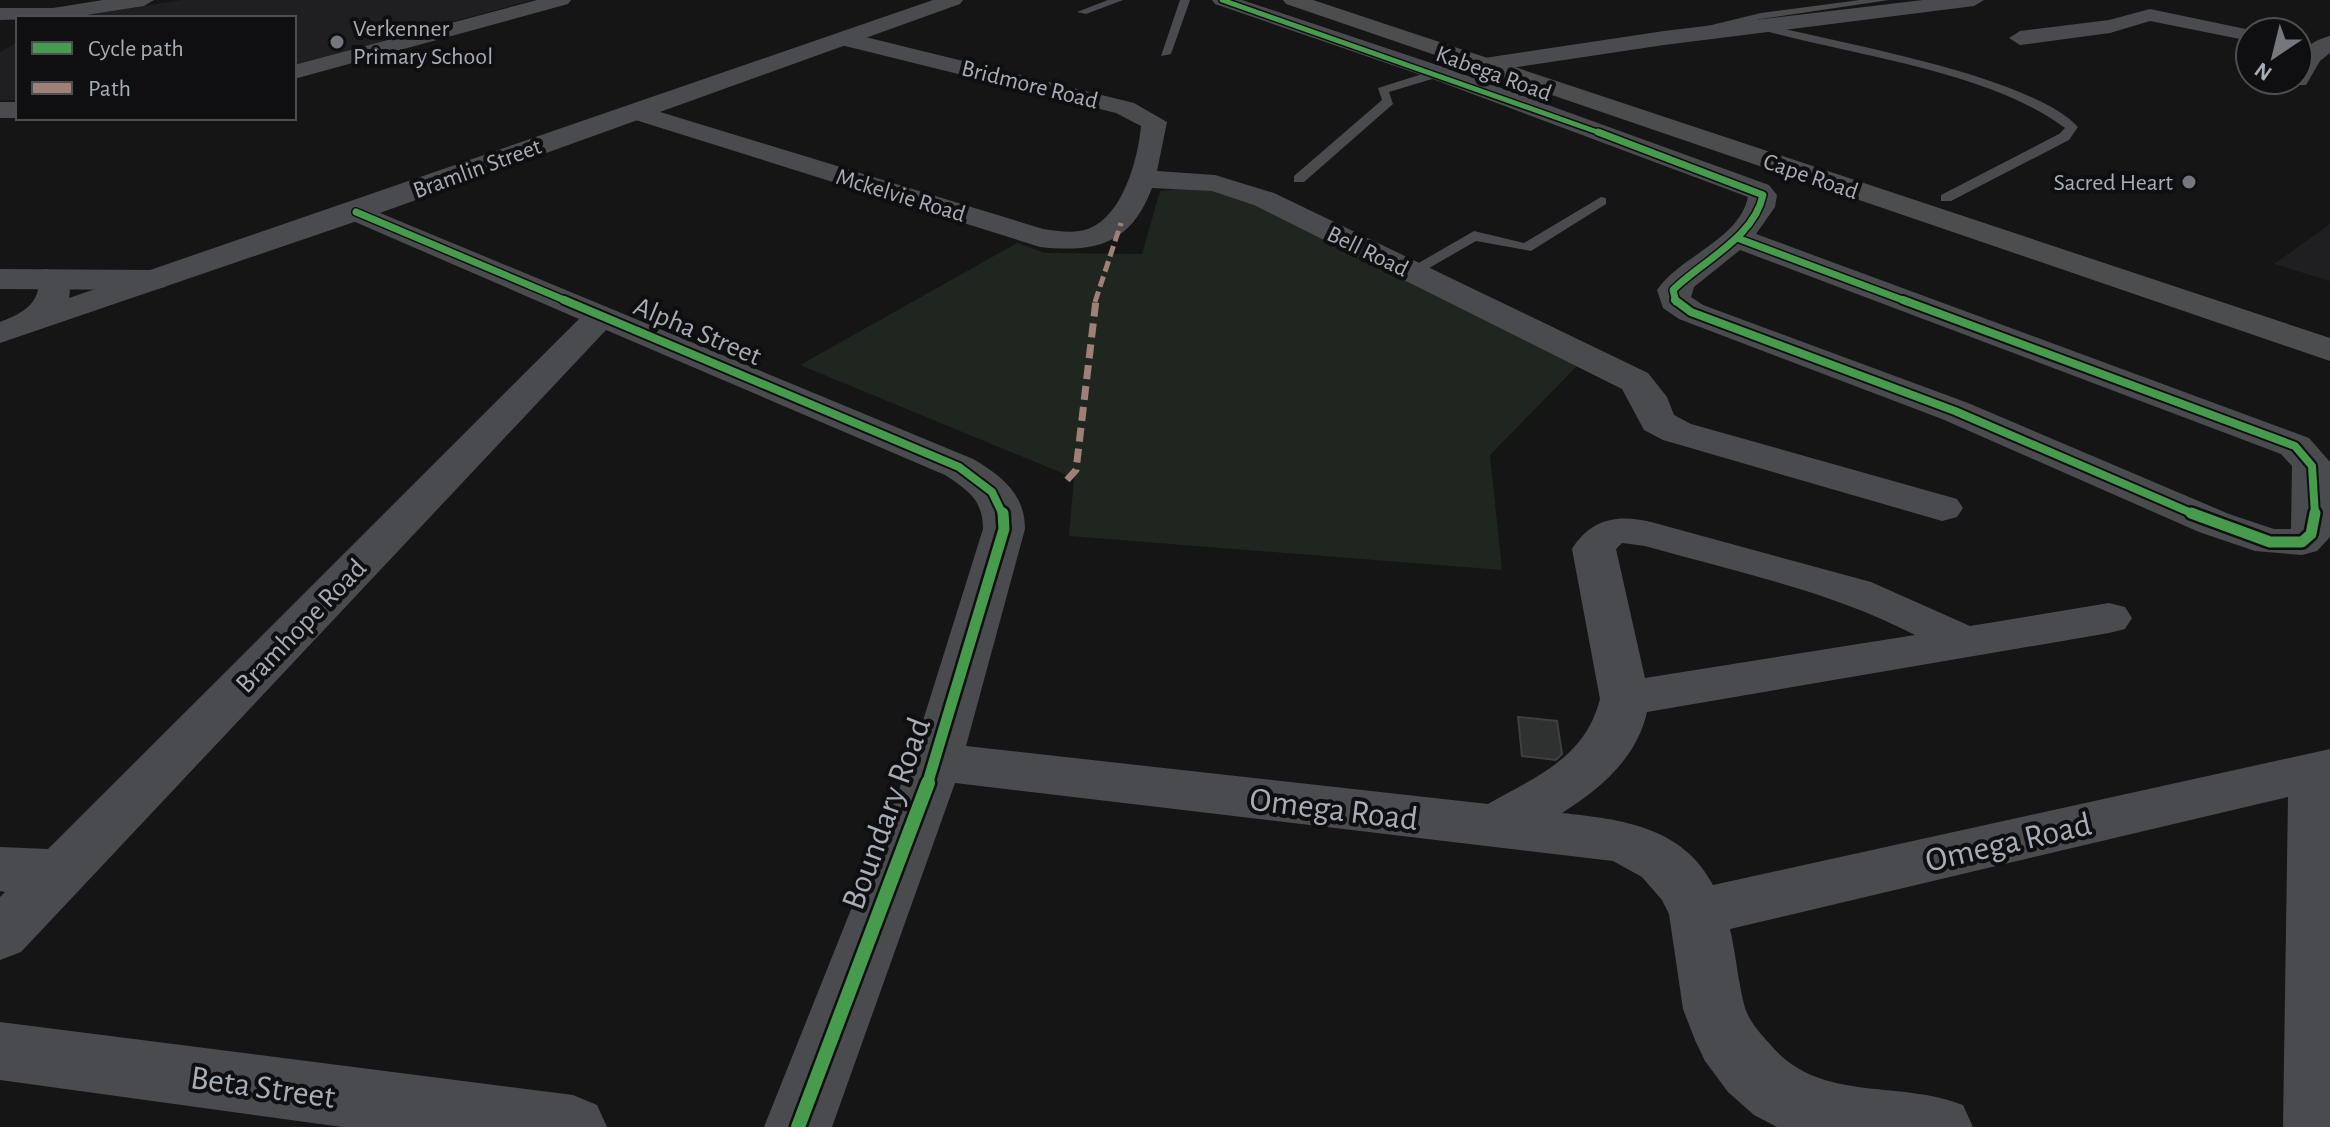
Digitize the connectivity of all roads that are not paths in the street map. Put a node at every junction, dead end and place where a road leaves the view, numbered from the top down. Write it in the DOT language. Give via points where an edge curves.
graph roads {
  1 [pos="144,0"];
  2 [pos="561,0"];
  3 [pos="953,0"];
  4 [pos="1118,0"];
  5 [pos="1185,0"];
  6 [pos="1222,0"];
  7 [pos="1293,0"];
  8 [pos="1340,0"];
  9 [pos="1884,0"];
  10 [pos="1974,0"];
  11 [pos="1082,12"];
  12 [pos="0,14"];
  13 [pos="49,16"];
  14 [pos="1759,26"];
  15 [pos="2234,31"];
  16 [pos="1664,38"];
  17 [pos="2020,38"];
  18 [pos="845,39"];
  19 [pos="1165,54"];
  20 [pos="1522,59"];
  21 [pos="1484,65"];
  22 [pos="296,71"];
  23 [pos="1438,73"];
  24 [pos="635,112"];
  25 [pos="1141,179"];
  26 [pos="1299,179"];
  27 [pos="1946,198"];
  28 [pos="1601,201"];
  29 [pos="356,212"];
  30 [pos="1737,238"];
  31 [pos="1411,272"];
  32 [pos="0,279"];
  33 [pos="46,279"];
  34 [pos="154,280"];
  35 [pos="601,316"];
  36 [pos="2330,322"];
  37 [pos="15,328"];
  38 [pos="2330,350"];
  39 [pos="1942,508"];
  40 [pos="1006,512"];
  41 [pos="2109,618"];
  42 [pos="1963,642"];
  43 [pos="1625,699"];
  44 [pos="936,762"];
  45 [pos="2323,769"];
  46 [pos="1494,827"];
  47 [pos="0,869"];
  48 [pos="59,872"];
  49 [pos="1700,912"];
  50 [pos="0,935"];
  51 [pos="0,1051"];
  52 [pos="573,1127"];
  53 [pos="798,1127"];
  54 [pos="1939,1127"];
  55 [pos="2317,1127"];
  1 -- 13 [label="street"];
  2 -- 22 [label="street"];
  3 -- 18 [label="street, Bramlin Street"];
  4 -- 11 [label="lane"];
  5 -- 19 [label="lane"];
  6 -- 23 [label="street, Kabega Road"];
  7 -- 21 [label="main road, Cape Road"];
  8 -- 20 [label="main road, Cape Road"];
  9 -- 16 [label="lane" via="1741,20"];
  10 -- 14 [label="street, Kabega Road"];
  12 -- 13 [label="street"];
  14 -- 16 [label="street, Kabega Road"];
  14 -- 27 [label="lane" via="2004,90 2072,127 2064,137"];
  15 -- 17 [label="street" via="2150,15"];
  16 -- 20 [label="street, Kabega Road"];
  18 -- 24 [label="street, Bramlin Street"];
  18 -- 25 [label="street, Bridmore Road" via="1142,113 1154,122 1155,132"];
  20 -- 21 [label="street, Kabega Road"];
  20 -- 27 [label="main road, Cape Road"];
  21 -- 23 [label="street, Kabega Road"];
  21 -- 38 [label="main road, Cape Road"];
  23 -- 26 [label="lane" via="1382,91 1389,101"];
  23 -- 30 [label="street, Kabega Road" via="1750,187 1763,195 1763,204"];
  24 -- 25 [label="street, Mckelvie Road" via="1058,241 1093,238 1121,223"];
  24 -- 29 [label="street, Bramlin Street"];
  25 -- 31 [label="street, Bell Road" via="1239,189"];
  27 -- 36 [label="main road, Cape Road"];
  28 -- 31 [label="lane" via="1526,248 1474,236"];
  29 -- 34 [label="street, Bramlin Street"];
  29 -- 35 [label="street, Alpha Street"];
  30 -- 30 [label="street" via="1678,284 1673,294 1681,306 2030,441 2246,535 2290,544 2311,534 2312,466 2295,446"];
  31 -- 39 [label="street, Bell Road" via="1635,381 1657,422 1677,432"];
  32 -- 33 [label="street"];
  33 -- 34 [label="street"];
  33 -- 37 [label="street" via="54,290 52,302"];
  34 -- 37 [label="street, Bramlin Street"];
  35 -- 40 [label="street, Alpha Street" via="959,467 997,494"];
  35 -- 48 [label="street, Bramhope Road"];
  40 -- 44 [label="street, Boundary Road"];
  41 -- 42 [label="street"];
  42 -- 43 [label="street"];
  42 -- 43 [label="street" via="1867,597 1660,537 1635,531 1607,533 1594,549"];
  43 -- 46 [label="street" via="1615,735 1599,760"];
  44 -- 46 [label="street, Omega Road"];
  44 -- 53 [label="street, Boundary Road"];
  45 -- 49 [label="street, Omega Road"];
  45 -- 55 [label="street, Omega Road"];
  46 -- 49 [label="street, Omega Road" via="1624,841 1642,848 1690,889"];
  47 -- 48 [label="street"];
  48 -- 50 [label="street, Bramhope Road"];
  49 -- 54 [label="street, Omega Road" via="1710,1000 1721,1032 1763,1082 1793,1103 1839,1116"];
  51 -- 52 [label="street, Beta Street"];
}
